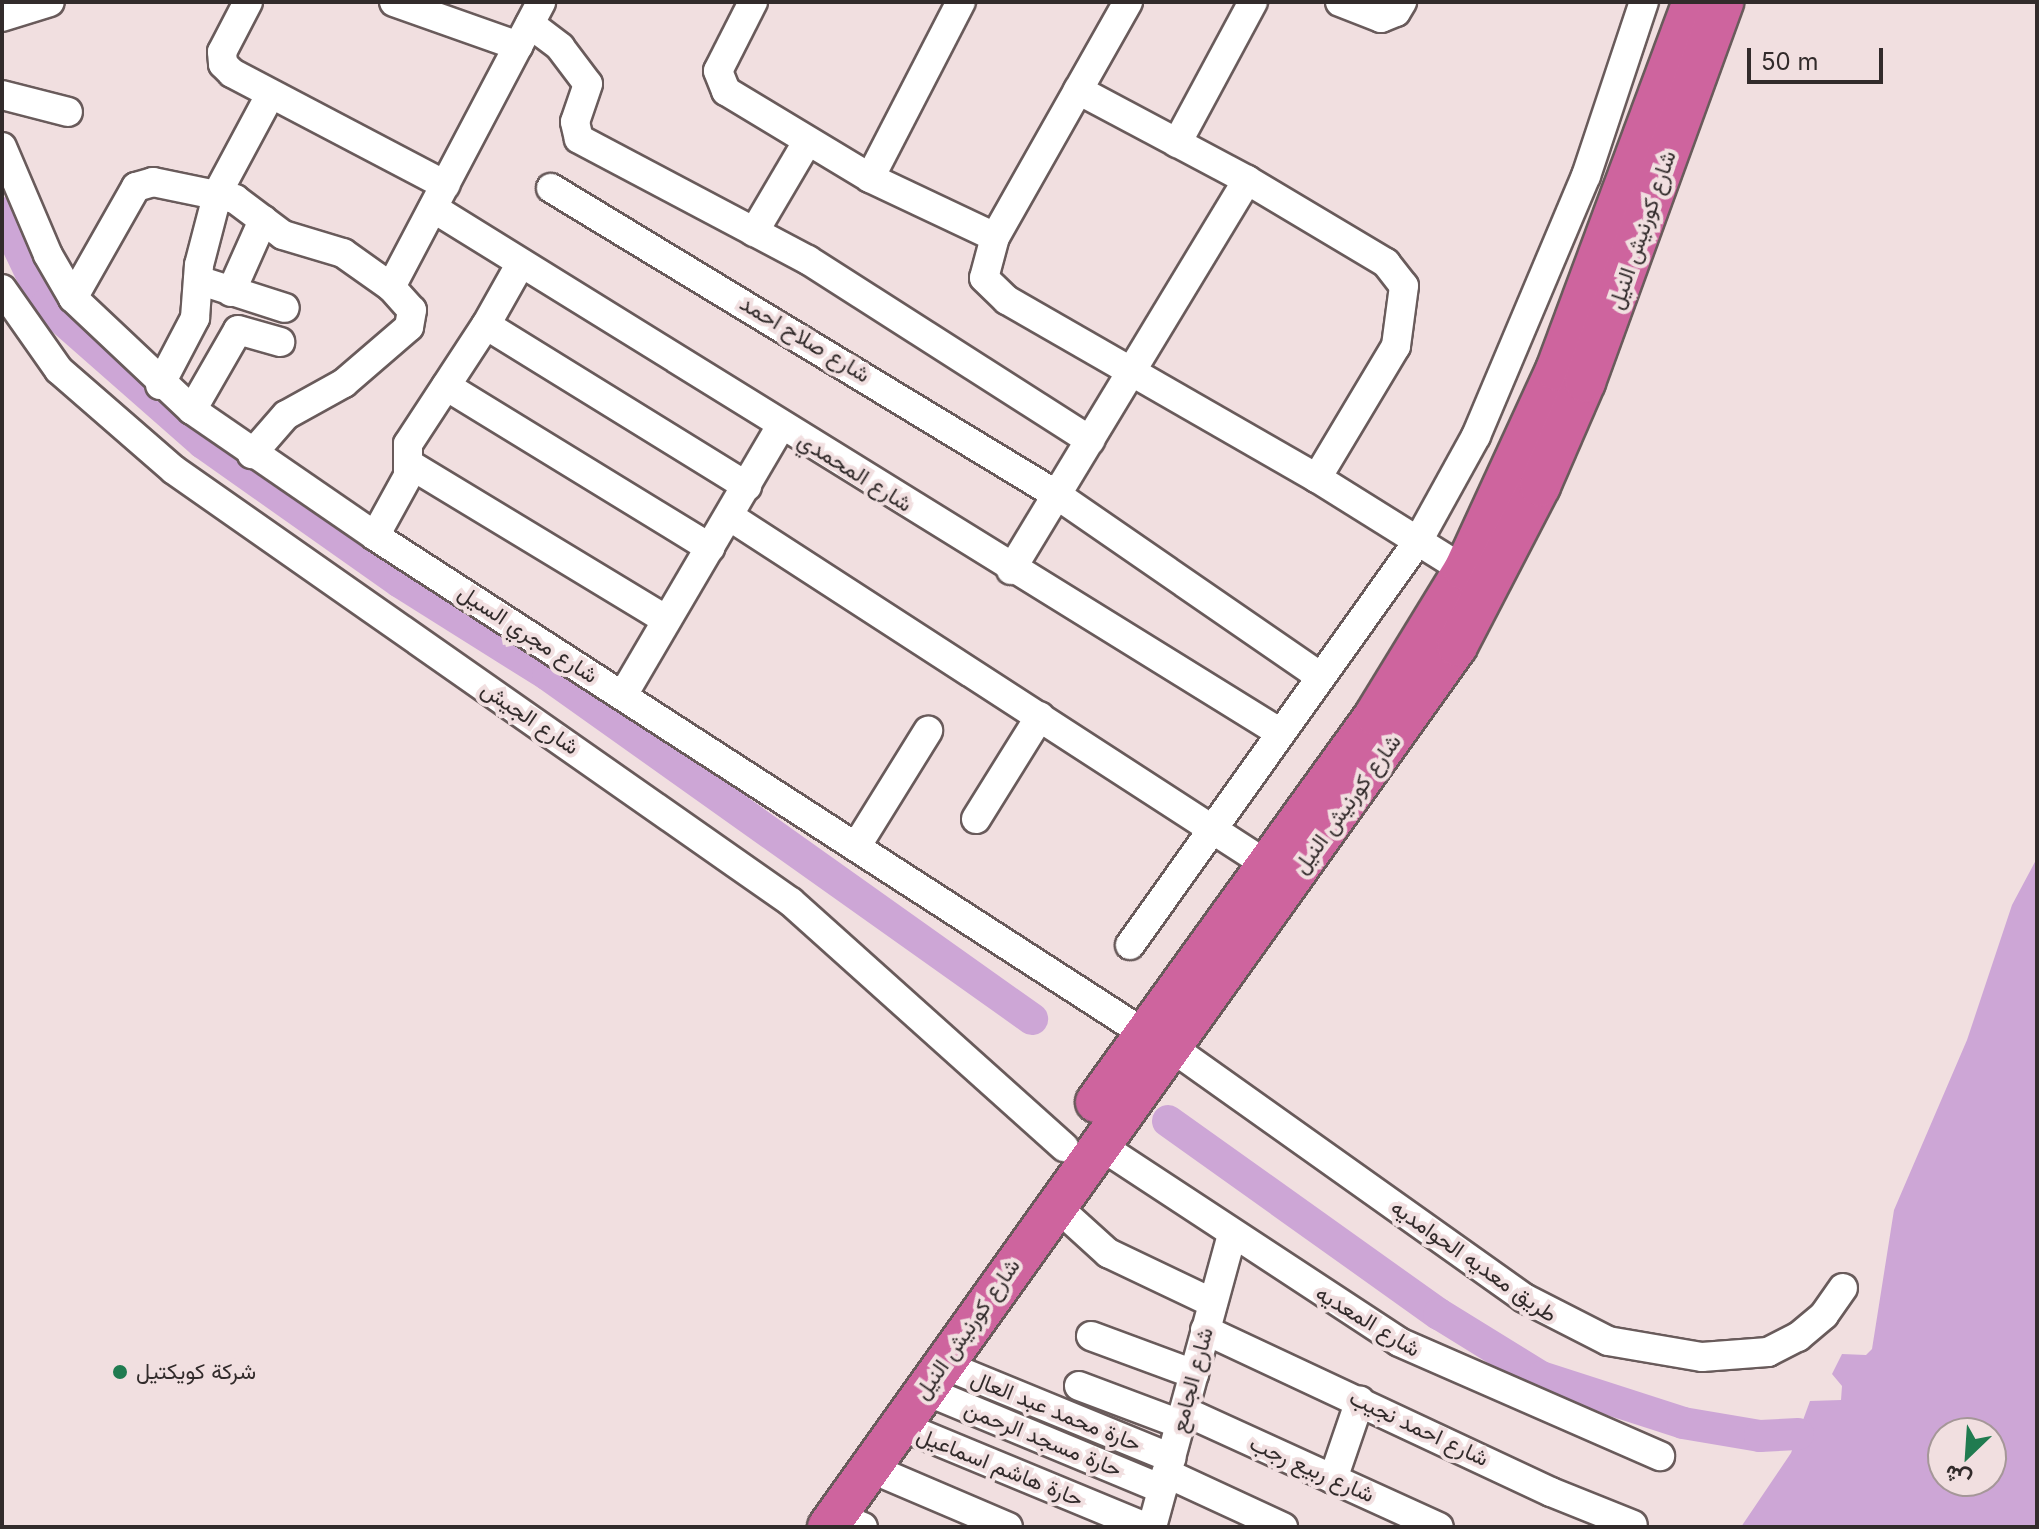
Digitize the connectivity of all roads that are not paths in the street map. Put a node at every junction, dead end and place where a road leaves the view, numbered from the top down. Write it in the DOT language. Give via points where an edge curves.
graph roads {
  1 [pos="248,2"];
  2 [pos="394,2"];
  3 [pos="753,2"];
  4 [pos="961,2"];
  5 [pos="1128,2"];
  6 [pos="1253,2"];
  7 [pos="1340,2"];
  8 [pos="1402,2"];
  9 [pos="1644,2"];
  10 [pos="1693,2"];
  11 [pos="1723,2"];
  12 [pos="433,8"];
  13 [pos="530,24"];
  14 [pos="1078,90"];
  15 [pos="2,95"];
  16 [pos="270,95"];
  17 [pos="68,112"];
  18 [pos="807,142"];
  19 [pos="1177,143"];
  20 [pos="2,147"];
  21 [pos="870,178"];
  22 [pos="1247,180"];
  23 [pos="551,188"];
  24 [pos="218,192"];
  25 [pos="439,197"];
  26 [pos="263,220"];
  27 [pos="754,232"];
  28 [pos="995,237"];
  29 [pos="1619,247"];
  30 [pos="521,263"];
  31 [pos="198,280"];
  32 [pos="391,287"];
  33 [pos="2,289"];
  34 [pos="231,292"];
  35 [pos="73,298"];
  36 [pos="285,308"];
  37 [pos="486,325"];
  38 [pos="280,342"];
  39 [pos="1131,372"];
  40 [pos="160,385"];
  41 [pos="446,386"];
  42 [pos="192,410"];
  43 [pos="781,426"];
  44 [pos="1090,440"];
  45 [pos="252,454"];
  46 [pos="409,464"];
  47 [pos="1317,478"];
  48 [pos="747,486"];
  49 [pos="1057,495"];
  50 [pos="729,516"];
  51 [pos="375,536"];
  52 [pos="1418,541"];
  53 [pos="710,548"];
  54 [pos="1011,570"];
  55 [pos="1464,570"];
  56 [pos="667,620"];
  57 [pos="1319,676"];
  58 [pos="623,695"];
  59 [pos="1040,716"];
  60 [pos="928,731"];
  61 [pos="1279,732"];
  62 [pos="976,819"];
  63 [pos="1212,828"];
  64 [pos="856,847"];
  65 [pos="1266,864"];
  66 [pos="1130,945"];
  67 [pos="1158,1040"];
  68 [pos="1081,1145"];
  69 [pos="1055,1205"];
  70 [pos="1232,1234"];
  71 [pos="1843,1288"];
  72 [pos="1209,1317"];
  73 [pos="1091,1336"];
  74 [pos="1194,1374"];
  75 [pos="933,1377"];
  76 [pos="1079,1386"];
  77 [pos="1360,1400"];
  78 [pos="1182,1417"];
  79 [pos="899,1425"];
  80 [pos="1660,1456"];
  81 [pos="870,1468"];
  82 [pos="1166,1473"];
  83 [pos="1333,1479"];
  84 [pos="832,1524"];
  85 [pos="1633,1525"];
  86 [pos="1008,1527"];
  87 [pos="1145,1527"];
  88 [pos="1152,1527"];
  89 [pos="1283,1527"];
  90 [pos="1439,1527"];
  1 -- 16 [label="street, شارع المحمدي" via="227,36 223,64"];
  2 -- 12 [label="street"];
  3 -- 18 [label="street" via="718,71 726,91"];
  4 -- 21 [label="street"];
  5 -- 14 [label="street"];
  6 -- 19 [label="street"];
  7 -- 8 [label="street" via="1381,18 1396,12"];
  9 -- 52 [label="street" via="1586,176 1516,347 1476,436"];
  10 -- 29 [label="highway, شارع كورنيش النيل"];
  11 -- 29 [label="highway, شارع كورنيش النيل"];
  12 -- 13 [label="street"];
  13 -- 25 [label="street"];
  13 -- 27 [label="street" via="560,47 588,84 575,122 579,139"];
  14 -- 19 [label="street"];
  14 -- 28 [label="street"];
  15 -- 17 [label="street"];
  16 -- 24 [label="street"];
  16 -- 25 [label="street, شارع المحمدي"];
  18 -- 21 [label="street"];
  18 -- 27 [label="street"];
  19 -- 22 [label="street"];
  20 -- 35 [label="street, شارع مجري السيل" via="48,255"];
  21 -- 28 [label="street"];
  22 -- 39 [label="street"];
  22 -- 47 [label="street" via="1386,263 1404,286 1396,346"];
  23 -- 49 [label="street, شارع صلاح احمد"];
  24 -- 26 [label="street"];
  24 -- 31 [label="street"];
  24 -- 35 [label="street" via="136,187"];
  25 -- 30 [label="street, شارع المحمدي"];
  25 -- 32 [label="street"];
  26 -- 32 [label="street" via="292,239 343,253"];
  26 -- 34 [label="street"];
  27 -- 44 [label="street" via="808,260"];
  28 -- 39 [label="street" via="985,263 984,278 991,289"];
  29 -- 55 [label="highway, شارع كورنيش النيل"];
  29 -- 67 [label="highway, شارع كورنيش النيل" via="1546,473 1457,646"];
  30 -- 37 [label="street"];
  30 -- 43 [label="street, شارع المحمدي"];
  31 -- 34 [label="street"];
  31 -- 40 [label="street" via="191,329"];
  32 -- 45 [label="street" via="412,310 409,327 344,383 286,415"];
  33 -- 68 [label="street, شارع الجيش" via="59,370 174,470 791,902"];
  34 -- 36 [label="street"];
  35 -- 40 [label="street, شارع مجري السيل"];
  37 -- 41 [label="street"];
  37 -- 48 [label="street"];
  38 -- 42 [label="street" via="238,330"];
  39 -- 44 [label="street"];
  39 -- 47 [label="street"];
  40 -- 42 [label="street, شارع مجري السيل"];
  41 -- 46 [label="street" via="406,449"];
  41 -- 53 [label="street"];
  42 -- 45 [label="street, شارع مجري السيل"];
  43 -- 48 [label="street"];
  43 -- 54 [label="street, شارع المحمدي"];
  44 -- 49 [label="street"];
  45 -- 51 [label="street, شارع مجري السيل"];
  46 -- 51 [label="street" via="408,476"];
  46 -- 56 [label="street"];
  47 -- 52 [label="street"];
  48 -- 50 [label="street"];
  49 -- 54 [label="street"];
  49 -- 57 [label="street, شارع صلاح احمد"];
  50 -- 53 [label="street"];
  50 -- 59 [label="street"];
  51 -- 58 [label="street, شارع مجري السيل"];
  52 -- 55 [label="street"];
  52 -- 57 [label="street"];
  53 -- 56 [label="street"];
  54 -- 61 [label="street, شارع المحمدي"];
  55 -- 65 [label="highway, شارع كورنيش النيل" via="1375,715"];
  56 -- 58 [label="street"];
  57 -- 61 [label="street"];
  58 -- 64 [label="street, شارع مجري السيل"];
  59 -- 62 [label="street"];
  59 -- 63 [label="street"];
  60 -- 64 [label="street"];
  61 -- 63 [label="street"];
  63 -- 65 [label="street"];
  63 -- 66 [label="street"];
  64 -- 67 [label="street, شارع مجري السيل"];
  65 -- 67 [label="highway, شارع كورنيش النيل"];
  67 -- 68 [label="highway, شارع كورنيش النيل"];
  67 -- 71 [label="street, طريق معديه الحوامديه" via="1524,1298 1608,1341 1702,1357 1768,1352 1798,1337 1824,1315"];
  68 -- 69 [label="highway, شارع كورنيش النيل"];
  68 -- 70 [label="street, شارع المعديه"];
  68 -- 84 [label="highway, شارع كورنيش النيل"];
  69 -- 72 [label="street, شارع احمد نجيب" via="1108,1253"];
  69 -- 75 [label="highway, شارع كورنيش النيل"];
  70 -- 72 [label="street, شارع الجامع"];
  70 -- 80 [label="street, شارع المعديه" via="1399,1342 1507,1394"];
  72 -- 74 [label="street, شارع الجامع"];
  72 -- 77 [label="street, شارع احمد نجيب"];
  73 -- 74 [label="street"];
  74 -- 78 [label="street, شارع الجامع"];
  75 -- 79 [label="highway, شارع كورنيش النيل"];
  75 -- 82 [label="street, حارة مسجد الرحمن"];
  76 -- 78 [label="street, شارع ربيع رجب"];
  77 -- 83 [label="street"];
  77 -- 85 [label="street, شارع احمد نجيب" via="1551,1492"];
  78 -- 82 [label="street, شارع الجامع"];
  78 -- 83 [label="street, شارع ربيع رجب"];
  79 -- 81 [label="highway, شارع كورنيش النيل"];
  79 -- 87 [label="street, حارة هاشم اسماعيل"];
  81 -- 84 [label="highway, شارع كورنيش النيل"];
  81 -- 86 [label="street"];
  82 -- 88 [label="street, شارع الجامع"];
  82 -- 89 [label="street, حارة مسجد الرحمن"];
  83 -- 90 [label="street, شارع ربيع رجب"];
}
